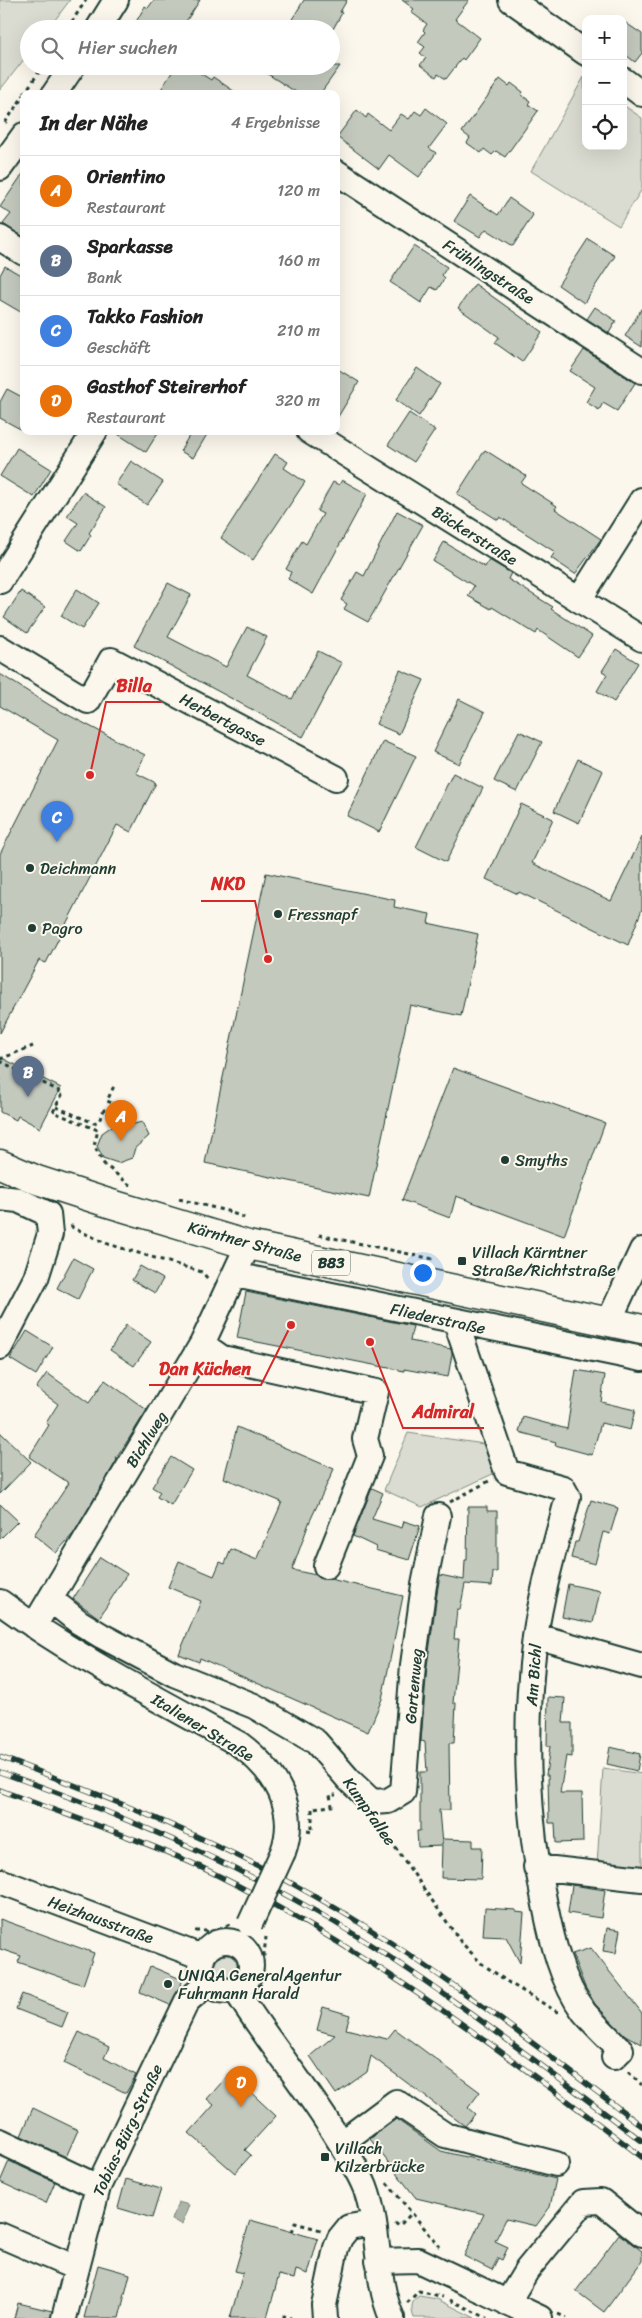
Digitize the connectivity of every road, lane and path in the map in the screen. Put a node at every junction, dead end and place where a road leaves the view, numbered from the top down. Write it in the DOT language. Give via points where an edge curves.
graph roads {
  1 [pos="86,0"];
  2 [pos="116,0"];
  3 [pos="512,0"];
  4 [pos="73,20"];
  5 [pos="104,20"];
  6 [pos="582,50"];
  7 [pos="36,75"];
  8 [pos="67,75"];
  9 [pos="627,83"];
  10 [pos="27,90"];
  11 [pos="57,90"];
  12 [pos="642,94"];
  13 [pos="20,100"];
  14 [pos="0,131"];
  15 [pos="20,140"];
  16 [pos="0,168"];
  17 [pos="340,175"];
  18 [pos="0,238"];
  19 [pos="20,250"];
  20 [pos="642,371"];
  21 [pos="92,435"];
  22 [pos="315,435"];
  23 [pos="642,500"];
  24 [pos="0,581"];
  25 [pos="579,600"];
  26 [pos="642,639"];
  27 [pos="0,648"];
  28 [pos="336,778"];
  29 [pos="33,1046"];
  30 [pos="0,1060"];
  31 [pos="114,1086"];
  32 [pos="108,1101"];
  33 [pos="56,1108"];
  34 [pos="104,1110"];
  35 [pos="0,1164"];
  36 [pos="136,1190"];
  37 [pos="0,1198"];
  38 [pos="176,1198"];
  39 [pos="58,1217"];
  40 [pos="251,1234"];
  41 [pos="642,1250"];
  42 [pos="235,1275"];
  43 [pos="212,1283"];
  44 [pos="609,1321"];
  45 [pos="456,1322"];
  46 [pos="642,1329"];
  47 [pos="202,1344"];
  48 [pos="0,1347"];
  49 [pos="642,1359"];
  50 [pos="507,1472"];
  51 [pos="438,1516"];
  52 [pos="326,1566"];
  53 [pos="50,1599"];
  54 [pos="0,1602"];
  55 [pos="34,1626"];
  56 [pos="536,1636"];
  57 [pos="642,1666"];
  58 [pos="347,1787"];
  59 [pos="374,1816"];
  60 [pos="312,1832"];
  61 [pos="536,1867"];
  62 [pos="642,1879"];
  63 [pos="0,1881"];
  64 [pos="252,1934"];
  65 [pos="202,1957"];
  66 [pos="208,1983"];
  67 [pos="235,1989"];
  68 [pos="259,1992"];
  69 [pos="565,2017"];
  70 [pos="614,2057"];
  71 [pos="642,2085"];
  72 [pos="0,2141"];
  73 [pos="341,2143"];
  74 [pos="556,2164"];
  75 [pos="381,2176"];
  76 [pos="98,2187"];
  77 [pos="411,2214"];
  78 [pos="383,2223"];
  79 [pos="292,2232"];
  80 [pos="642,2234"];
  81 [pos="0,2235"];
  82 [pos="340,2238"];
  83 [pos="446,2253"];
  84 [pos="378,2261"];
  85 [pos="76,2268"];
  86 [pos="507,2303"];
  87 [pos="400,2314"];
  88 [pos="546,2314"];
  89 [pos="64,2318"];
  90 [pos="284,2318"];
  91 [pos="291,2318"];
  92 [pos="325,2318"];
  93 [pos="487,2318"];
  94 [pos="567,2318"];
  1 -- 4 [label="path"];
  2 -- 5 [label="street"];
  3 -- 6 [label="street"];
  7 -- 10 [label="path"];
  8 -- 11 [label="street"];
  9 -- 12 [label="street"];
  13 -- 14 [label="path"];
  15 -- 16 [label="street"];
  17 -- 20 [label="street, Frühlingstraße"];
  18 -- 19 [label="street"];
  21 -- 24 [label="street"];
  22 -- 25 [label="street, Bäckerstraße"];
  23 -- 25 [label="street"];
  25 -- 26 [label="street, Bäckerstraße"];
  27 -- 28 [label="street, Herbertgasse" via="88,701 111,660"];
  29 -- 30 [label="path"];
  30 -- 33 [label="path" via="63,1093"];
  31 -- 32 [label="path"];
  32 -- 34 [label="path"];
  32 -- 34 [label="path" via="131,1110 129,1116"];
  33 -- 34 [label="path" via="94,1123 99,1121"];
  33 -- 36 [label="path" via="53,1112 98,1130 94,1146 104,1164"];
  35 -- 40 [label="main road, Kärntner Straße / B83" via="105,1202"];
  37 -- 39 [label="street" via="18,1200"];
  38 -- 40 [label="path" via="227,1211"];
  39 -- 43 [label="path" via="73,1228 108,1244 202,1272"];
  39 -- 48 [label="street" via="36,1278"];
  40 -- 42 [label="street, Bichlweg"];
  40 -- 44 [label="main road, Kärntner Straße / B83"];
  41 -- 44 [label="street"];
  42 -- 45 [label="street, Fliederstraße"];
  42 -- 47 [label="street, Bichlweg"];
  44 -- 46 [label="main road, Kärntner Straße / B83"];
  45 -- 49 [label="street, Fliederstraße"];
  45 -- 50 [label="street"];
  47 -- 52 [label="street" via="222,1358 376,1392 365,1439 370,1456"];
  47 -- 53 [label="street, Bichlweg"];
  50 -- 51 [label="path" via="448,1503"];
  50 -- 56 [label="street, Am Bichl" via="563,1488 568,1497"];
  51 -- 58 [label="street, Gartenweg" via="413,1665 403,1792 388,1801 372,1802"];
  53 -- 55 [label="street, Bichlweg"];
  53 -- 58 [label="street, Kumpfallee" via="102,1636 174,1674 254,1706 316,1742"];
  54 -- 55 [label="street, Italiener Straße"];
  55 -- 64 [label="street, Italiener Straße, bridge" via="239,1744 273,1776 285,1800 288,1825 283,1852"];
  56 -- 57 [label="street"];
  56 -- 61 [label="street, Am Bichl" via="528,1776"];
  58 -- 60 [label="path" via="330,1795 332,1806 312,1808"];
  59 -- 69 [label="path, Kumpfallee" via="449,1925 481,1963"];
  61 -- 62 [label="street"];
  61 -- 70 [label="street, Am Bichl" via="550,1931 567,1979 584,2011 621,2050"];
  63 -- 65 [label="street, Heizhausstraße"];
  64 -- 65 [label="street" via="218,1942"];
  64 -- 67 [label="street" via="246,1949 251,1964 248,1979"];
  64 -- 68 [label="path" via="264,1946"];
  65 -- 66 [label="street" via="201,1971"];
  66 -- 67 [label="street" via="218,1990"];
  66 -- 76 [label="street, Tobias-Bürg-Straße" via="187,2001"];
  67 -- 73 [label="street"];
  70 -- 71 [label="path"];
  72 -- 76 [label="street"];
  73 -- 74 [label="street" via="396,2102 445,2135"];
  73 -- 78 [label="street"];
  75 -- 77 [label="path"];
  76 -- 85 [label="street, Tobias-Bürg-Straße"];
  77 -- 78 [label="path" via="399,2226"];
  77 -- 83 [label="path"];
  78 -- 82 [label="street" via="349,2227"];
  78 -- 84 [label="street"];
  79 -- 82 [label="path" via="294,2223"];
  80 -- 86 [label="street" via="601,2201 583,2202 527,2270"];
  81 -- 85 [label="street"];
  82 -- 92 [label="street" via="324,2305"];
  84 -- 86 [label="street" via="418,2260"];
  84 -- 87 [label="street" via="382,2286"];
  85 -- 89 [label="street, Tobias-Bürg-Straße"];
  86 -- 88 [label="street"];
  87 -- 93 [label="path" via="418,2291 440,2296"];
  88 -- 94 [label="path"];
  90 -- 91 [label="path"];
}
